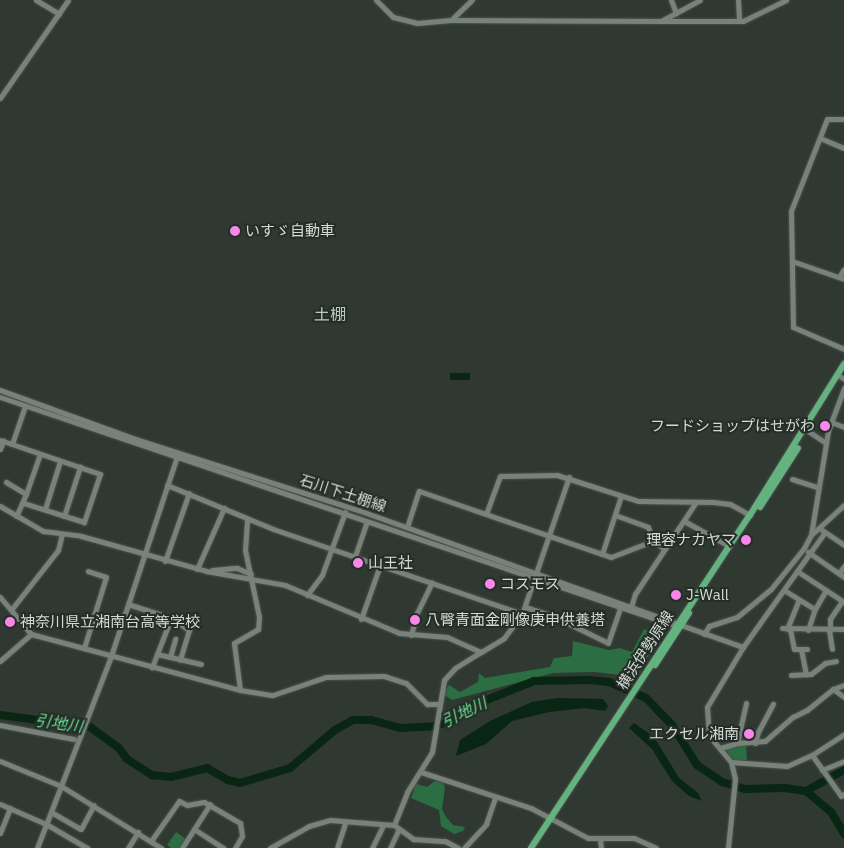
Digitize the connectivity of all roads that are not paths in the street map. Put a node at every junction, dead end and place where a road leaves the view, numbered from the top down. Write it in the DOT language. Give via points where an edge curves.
graph roads {
  1 [pos="36,0"];
  2 [pos="68,0"];
  3 [pos="376,0"];
  4 [pos="472,0"];
  5 [pos="671,0"];
  6 [pos="700,0"];
  7 [pos="738,0"];
  8 [pos="786,0"];
  9 [pos="676,13"];
  10 [pos="59,14"];
  11 [pos="450,20"];
  12 [pos="661,21"];
  13 [pos="739,21"];
  14 [pos="0,98"];
  15 [pos="844,120"];
  16 [pos="820,138"];
  17 [pos="844,148"];
  18 [pos="792,261"];
  19 [pos="844,269"];
  20 [pos="842,278"];
  21 [pos="844,349"];
  22 [pos="844,364"];
  23 [pos="843,376"];
  24 [pos="844,388"];
  25 [pos="0,390"];
  26 [pos="0,397"];
  27 [pos="24,406"];
  28 [pos="831,422"];
  29 [pos="844,427"];
  30 [pos="808,431"];
  31 [pos="1,441"];
  32 [pos="826,443"];
  33 [pos="12,444"];
  34 [pos="0,449"];
  35 [pos="40,454"];
  36 [pos="177,456"];
  37 [pos="60,461"];
  38 [pos="80,467"];
  39 [pos="569,477"];
  40 [pos="792,479"];
  41 [pos="6,482"];
  42 [pos="167,485"];
  43 [pos="819,488"];
  44 [pos="189,493"];
  45 [pos="26,494"];
  46 [pos="621,496"];
  47 [pos="696,502"];
  48 [pos="23,503"];
  49 [pos="844,505"];
  50 [pos="0,506"];
  51 [pos="347,507"];
  52 [pos="224,508"];
  53 [pos="45,510"];
  54 [pos="344,514"];
  55 [pos="486,514"];
  56 [pos="615,515"];
  57 [pos="750,515"];
  58 [pos="16,516"];
  59 [pos="64,516"];
  60 [pos="247,520"];
  61 [pos="684,521"];
  62 [pos="367,522"];
  63 [pos="407,527"];
  64 [pos="819,528"];
  65 [pos="825,532"];
  66 [pos="62,534"];
  67 [pos="550,535"];
  68 [pos="811,535"];
  69 [pos="654,541"];
  70 [pos="729,546"];
  71 [pos="844,546"];
  72 [pos="332,548"];
  73 [pos="804,548"];
  74 [pos="665,549"];
  75 [pos="602,554"];
  76 [pos="809,554"];
  77 [pos="144,555"];
  78 [pos="355,556"];
  79 [pos="164,561"];
  80 [pos="380,564"];
  81 [pos="844,566"];
  82 [pos="199,570"];
  83 [pos="88,571"];
  84 [pos="797,571"];
  85 [pos="538,573"];
  86 [pos="841,575"];
  87 [pos="252,576"];
  88 [pos="536,580"];
  89 [pos="432,582"];
  90 [pos="784,590"];
  91 [pos="826,590"];
  92 [pos="307,595"];
  93 [pos="0,597"];
  94 [pos="799,600"];
  95 [pos="843,601"];
  96 [pos="128,604"];
  97 [pos="525,607"];
  98 [pos="631,607"];
  99 [pos="620,609"];
  100 [pos="815,609"];
  101 [pos="11,610"];
  102 [pos="522,614"];
  103 [pos="171,618"];
  104 [pos="361,619"];
  105 [pos="679,625"];
  106 [pos="786,629"];
  107 [pos="844,629"];
  108 [pos="808,630"];
  109 [pos="830,630"];
  110 [pos="31,634"];
  111 [pos="704,634"];
  112 [pos="411,635"];
  113 [pos="175,639"];
  114 [pos="743,647"];
  115 [pos="84,648"];
  116 [pos="832,649"];
  117 [pos="481,652"];
  118 [pos="157,654"];
  119 [pos="111,656"];
  120 [pos="170,657"];
  121 [pos="0,660"];
  122 [pos="180,660"];
  123 [pos="836,662"];
  124 [pos="201,664"];
  125 [pos="152,667"];
  126 [pos="792,674"];
  127 [pos="806,675"];
  128 [pos="844,685"];
  129 [pos="832,689"];
  130 [pos="240,690"];
  131 [pos="844,697"];
  132 [pos="746,703"];
  133 [pos="439,704"];
  134 [pos="773,704"];
  135 [pos="0,725"];
  136 [pos="844,734"];
  137 [pos="76,740"];
  138 [pos="737,743"];
  139 [pos="755,743"];
  140 [pos="720,748"];
  141 [pos="812,755"];
  142 [pos="0,761"];
  143 [pos="844,761"];
  144 [pos="731,762"];
  145 [pos="421,772"];
  146 [pos="824,772"];
  147 [pos="61,786"];
  148 [pos="843,796"];
  149 [pos="496,798"];
  150 [pos="0,804"];
  151 [pos="210,804"];
  152 [pos="94,805"];
  153 [pos="10,808"];
  154 [pos="51,812"];
  155 [pos="552,819"];
  156 [pos="346,821"];
  157 [pos="46,824"];
  158 [pos="383,824"];
  159 [pos="396,827"];
  160 [pos="194,829"];
  161 [pos="138,832"];
  162 [pos="0,833"];
  163 [pos="600,840"];
  164 [pos="151,841"];
  165 [pos="649,846"];
  166 [pos="84,847"];
  167 [pos="37,848"];
  168 [pos="128,848"];
  169 [pos="162,848"];
  170 [pos="182,848"];
  171 [pos="223,848"];
  172 [pos="235,848"];
  173 [pos="270,848"];
  174 [pos="337,848"];
  175 [pos="372,848"];
  176 [pos="390,848"];
  177 [pos="458,848"];
  178 [pos="464,848"];
  179 [pos="531,848"];
  180 [pos="535,848"];
  181 [pos="601,848"];
  182 [pos="656,848"];
  183 [pos="728,848"];
  1 -- 10 [label="street"];
  2 -- 10 [label="street"];
  3 -- 11 [label="street" via="388,14 408,22"];
  4 -- 11 [label="street"];
  5 -- 9 [label="street"];
  6 -- 9 [label="street"];
  7 -- 13 [label="street"];
  8 -- 13 [label="street"];
  9 -- 12 [label="street"];
  10 -- 14 [label="street"];
  11 -- 12 [label="street"];
  12 -- 13 [label="street"];
  15 -- 16 [label="street" via="827,119"];
  16 -- 17 [label="street"];
  16 -- 18 [label="street" via="791,211"];
  18 -- 20 [label="street"];
  18 -- 21 [label="street" via="793,327"];
  19 -- 20 [label="street"];
  22 -- 57 [label="main road, 横浜伊勢原線"];
  23 -- 30 [label="main road, 横浜伊勢原線"];
  24 -- 28 [label="street"];
  25 -- 36 [label="street, 石川下土棚線"];
  26 -- 27 [label="street, 石川下土棚線"];
  27 -- 33 [label="street"];
  27 -- 36 [label="street, 石川下土棚線"];
  28 -- 29 [label="street"];
  28 -- 32 [label="street"];
  30 -- 32 [label="street"];
  30 -- 105 [label="main road, 横浜伊勢原線"];
  31 -- 33 [label="street"];
  31 -- 34 [label="street"];
  32 -- 43 [label="street"];
  33 -- 35 [label="street"];
  35 -- 37 [label="street"];
  35 -- 45 [label="street"];
  36 -- 42 [label="street"];
  36 -- 51 [label="street, 石川下土棚線"];
  36 -- 54 [label="street, 石川下土棚線"];
  37 -- 38 [label="street"];
  37 -- 53 [label="street"];
  38 -- 59 [label="street"];
  38 -- 59 [label="street" via="100,474 84,522"];
  39 -- 46 [label="street"];
  39 -- 55 [label="street" via="500,476"];
  39 -- 67 [label="street"];
  40 -- 43 [label="street"];
  41 -- 45 [label="street"];
  42 -- 44 [label="street"];
  42 -- 77 [label="street"];
  43 -- 68 [label="street"];
  44 -- 52 [label="street"];
  44 -- 79 [label="street"];
  45 -- 48 [label="street"];
  46 -- 47 [label="street" via="651,502"];
  46 -- 56 [label="street"];
  47 -- 57 [label="street" via="726,503"];
  47 -- 61 [label="street"];
  48 -- 53 [label="street"];
  48 -- 58 [label="street"];
  49 -- 64 [label="street"];
  50 -- 58 [label="street"];
  51 -- 54 [label="street"];
  51 -- 63 [label="street, 石川下土棚線"];
  52 -- 60 [label="street"];
  52 -- 82 [label="street"];
  53 -- 59 [label="street"];
  54 -- 62 [label="street, 石川下土棚線"];
  54 -- 72 [label="street"];
  55 -- 63 [label="street" via="419,491"];
  55 -- 67 [label="street"];
  56 -- 69 [label="street" via="648,526"];
  56 -- 75 [label="street"];
  57 -- 70 [label="main road, 横浜伊勢原線"];
  58 -- 66 [label="street" via="38,530"];
  60 -- 72 [label="street"];
  60 -- 87 [label="street" via="245,550"];
  61 -- 70 [label="street"];
  61 -- 74 [label="street"];
  62 -- 78 [label="street"];
  62 -- 88 [label="street, 石川下土棚線"];
  63 -- 85 [label="street, 石川下土棚線"];
  64 -- 65 [label="street"];
  64 -- 68 [label="street"];
  65 -- 71 [label="street"];
  65 -- 76 [label="street"];
  66 -- 77 [label="street" via="82,536"];
  66 -- 101 [label="street" via="58,550"];
  67 -- 75 [label="street"];
  67 -- 85 [label="street"];
  68 -- 73 [label="street"];
  69 -- 74 [label="street"];
  69 -- 75 [label="street" via="611,557"];
  70 -- 105 [label="main road, 横浜伊勢原線"];
  72 -- 78 [label="street"];
  72 -- 92 [label="street" via="322,575"];
  73 -- 76 [label="street"];
  73 -- 111 [label="street" via="771,589 736,616 709,626"];
  74 -- 98 [label="street" via="635,594"];
  76 -- 84 [label="street"];
  76 -- 86 [label="street"];
  77 -- 79 [label="street"];
  77 -- 96 [label="street"];
  78 -- 80 [label="street"];
  79 -- 82 [label="street"];
  80 -- 89 [label="street"];
  80 -- 104 [label="street"];
  81 -- 86 [label="street"];
  82 -- 87 [label="street"];
  83 -- 115 [label="street" via="106,577"];
  84 -- 90 [label="street"];
  84 -- 91 [label="street"];
  85 -- 88 [label="street"];
  85 -- 98 [label="street, 石川下土棚線"];
  87 -- 92 [label="street"];
  87 -- 130 [label="street" via="258,602 258,629 234,642"];
  88 -- 97 [label="street"];
  88 -- 99 [label="street, 石川下土棚線"];
  89 -- 102 [label="street"];
  89 -- 112 [label="street" via="415,618"];
  90 -- 94 [label="street"];
  90 -- 114 [label="street"];
  91 -- 95 [label="street"];
  91 -- 100 [label="street"];
  92 -- 104 [label="street"];
  93 -- 101 [label="street"];
  94 -- 100 [label="street"];
  94 -- 106 [label="street"];
  95 -- 109 [label="street" via="830,619"];
  96 -- 103 [label="street"];
  96 -- 119 [label="street"];
  97 -- 99 [label="street" via="553,616 608,643"];
  97 -- 102 [label="street"];
  98 -- 105 [label="street, 石川下土棚線"];
  99 -- 105 [label="street, 石川下土棚線"];
  100 -- 108 [label="street"];
  101 -- 110 [label="street"];
  102 -- 117 [label="street" via="504,638"];
  103 -- 118 [label="street"];
  103 -- 122 [label="street" via="189,630"];
  104 -- 112 [label="street"];
  105 -- 111 [label="street"];
  105 -- 155 [label="main road, 横浜伊勢原線"];
  106 -- 108 [label="street"];
  106 -- 127 [label="street" via="794,650 804,649"];
  107 -- 109 [label="street"];
  108 -- 109 [label="street"];
  109 -- 116 [label="street"];
  110 -- 115 [label="street"];
  110 -- 121 [label="street"];
  111 -- 114 [label="street"];
  112 -- 117 [label="street" via="447,637"];
  113 -- 120 [label="street"];
  114 -- 140 [label="street" via="707,707 709,736"];
  115 -- 119 [label="street"];
  117 -- 133 [label="street" via="448,675"];
  118 -- 120 [label="street"];
  118 -- 125 [label="street"];
  119 -- 125 [label="street"];
  119 -- 137 [label="street"];
  120 -- 122 [label="street"];
  122 -- 124 [label="street"];
  123 -- 127 [label="street" via="825,663"];
  125 -- 130 [label="street"];
  126 -- 127 [label="street"];
  128 -- 129 [label="street"];
  129 -- 131 [label="street"];
  129 -- 139 [label="street" via="793,717 770,739"];
  130 -- 133 [label="street" via="273,695 326,677 384,676 406,683 427,704"];
  132 -- 138 [label="street"];
  133 -- 145 [label="street" via="432,752"];
  134 -- 139 [label="street"];
  135 -- 137 [label="street"];
  136 -- 141 [label="street"];
  137 -- 147 [label="street"];
  138 -- 139 [label="street"];
  138 -- 140 [label="street"];
  140 -- 144 [label="street"];
  141 -- 144 [label="street" via="787,766"];
  141 -- 146 [label="street"];
  142 -- 147 [label="street"];
  143 -- 146 [label="street"];
  144 -- 183 [label="street" via="735,779"];
  145 -- 149 [label="street"];
  145 -- 159 [label="street" via="407,792"];
  146 -- 148 [label="street"];
  147 -- 152 [label="street"];
  147 -- 154 [label="street"];
  149 -- 155 [label="street" via="522,805"];
  149 -- 178 [label="street" via="486,824"];
  150 -- 153 [label="street"];
  151 -- 160 [label="street"];
  151 -- 164 [label="street" via="187,805 179,801"];
  151 -- 172 [label="street" via="240,823 242,836"];
  152 -- 154 [label="street" via="81,828"];
  152 -- 161 [label="street"];
  153 -- 157 [label="street"];
  153 -- 162 [label="street"];
  154 -- 157 [label="street"];
  155 -- 163 [label="street" via="588,838"];
  155 -- 179 [label="main road, 横浜伊勢原線"];
  155 -- 180 [label="main road, 横浜伊勢原線"];
  156 -- 158 [label="street"];
  156 -- 173 [label="street" via="316,822"];
  156 -- 174 [label="street"];
  157 -- 166 [label="street"];
  157 -- 167 [label="street"];
  158 -- 159 [label="street"];
  158 -- 175 [label="street"];
  159 -- 176 [label="street"];
  159 -- 177 [label="street" via="413,839 445,841"];
  160 -- 170 [label="street"];
  160 -- 171 [label="street"];
  161 -- 164 [label="street"];
  161 -- 168 [label="street"];
  163 -- 165 [label="street" via="634,838"];
  163 -- 181 [label="street"];
  164 -- 169 [label="street"];
  165 -- 182 [label="street"];
}
